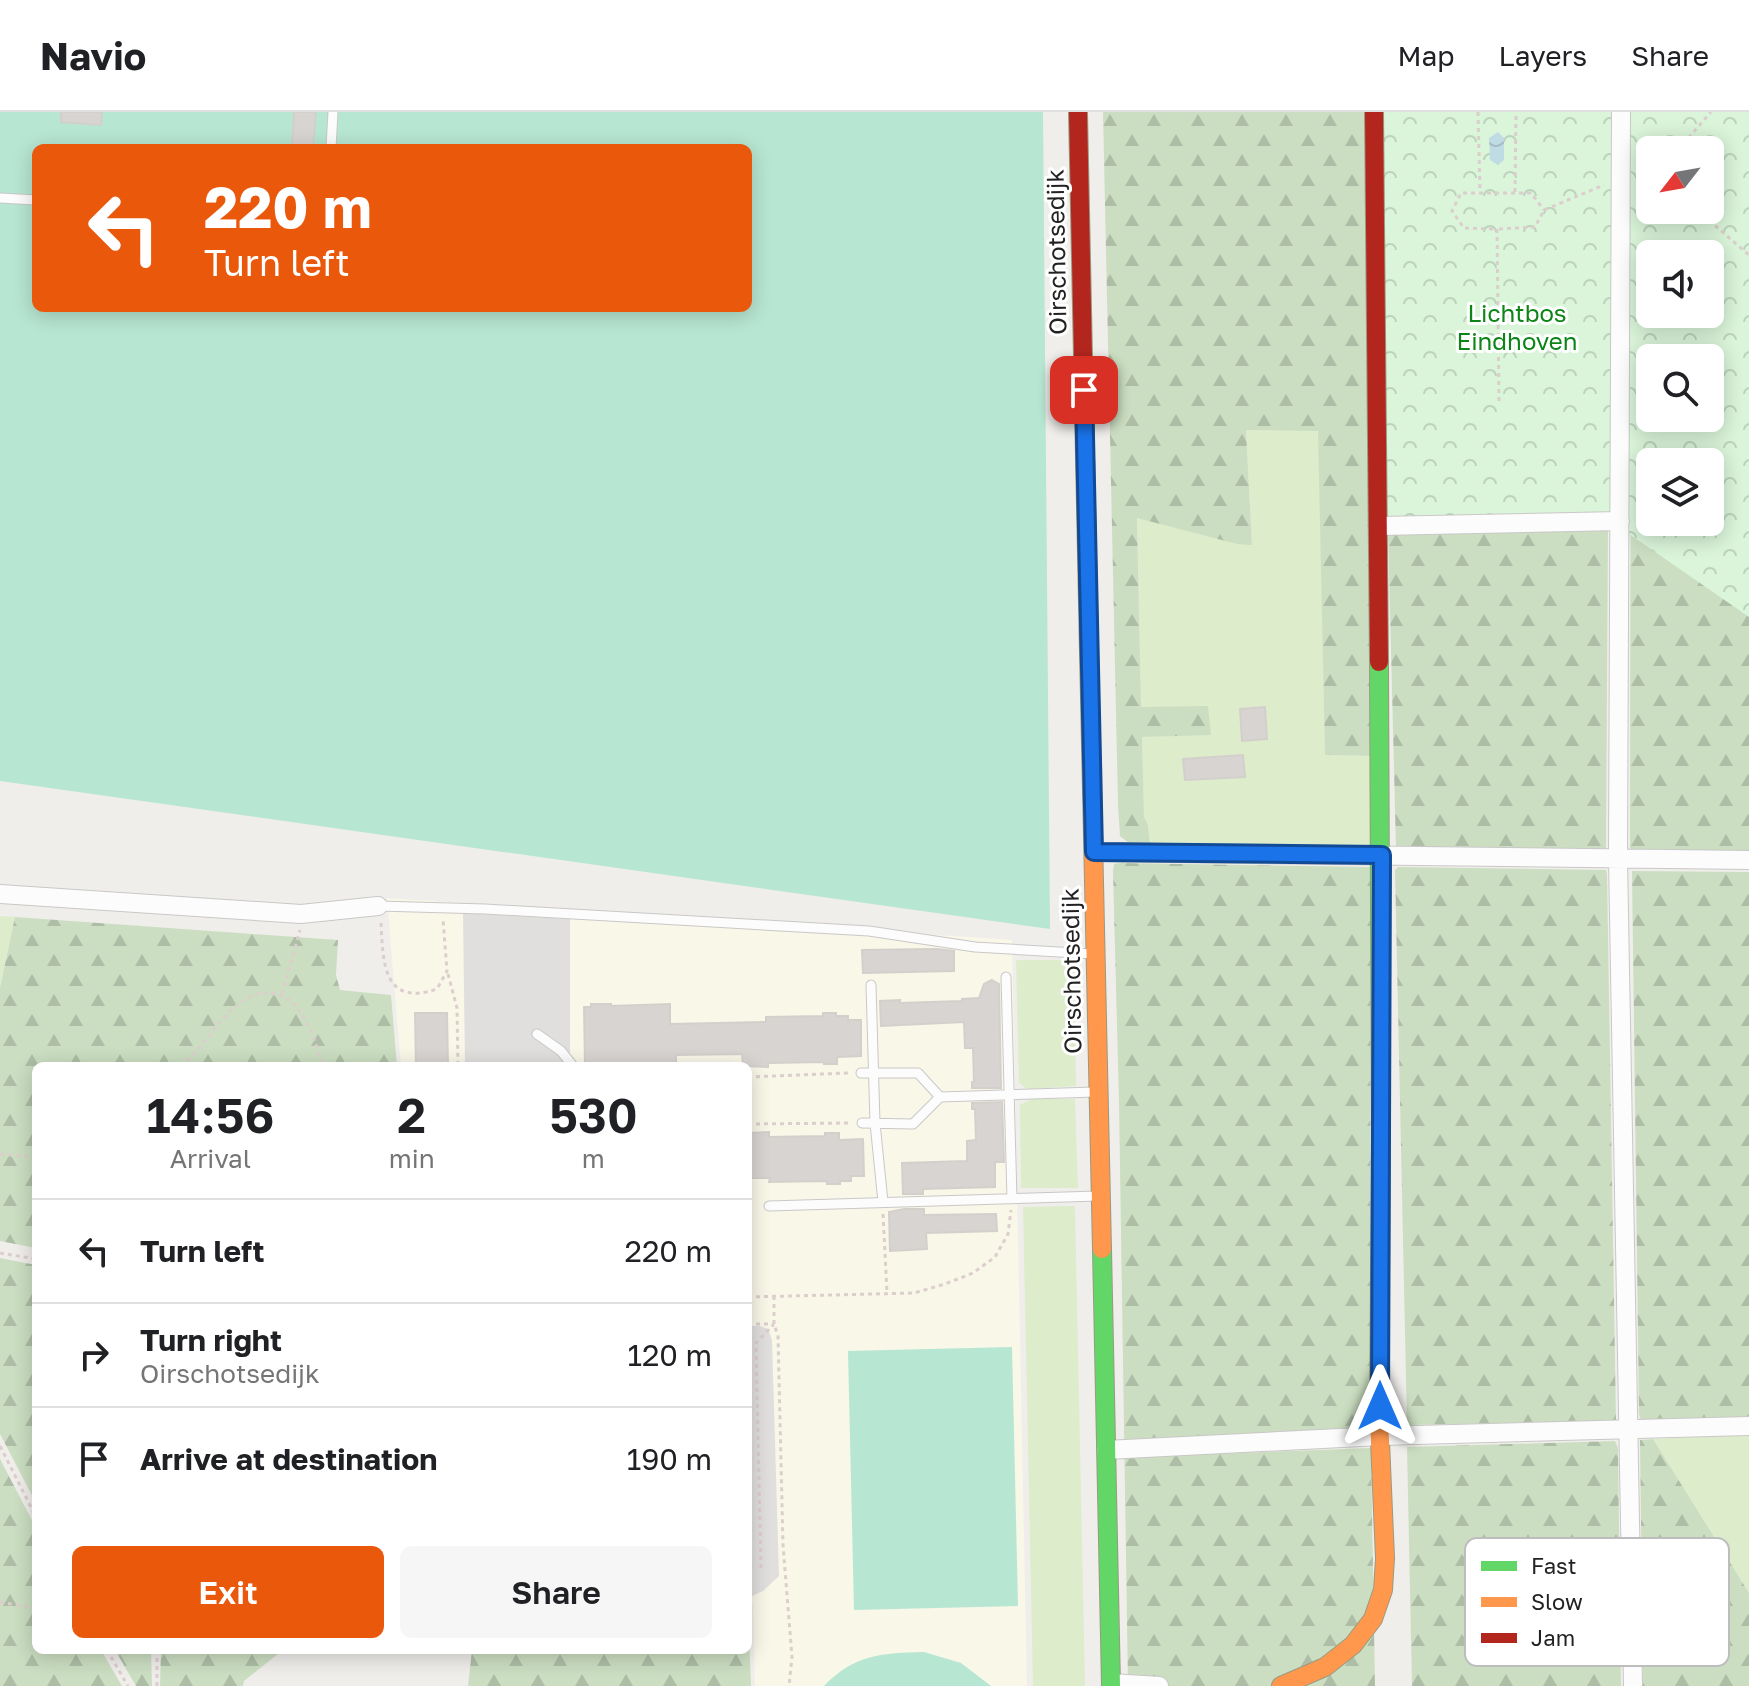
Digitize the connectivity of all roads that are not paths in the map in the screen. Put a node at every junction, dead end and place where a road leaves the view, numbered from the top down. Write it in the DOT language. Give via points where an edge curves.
graph roads {
  1 [pos="333,112"];
  2 [pos="1078,112"];
  3 [pos="1374,112"];
  4 [pos="1621,112"];
  5 [pos="331,144"];
  6 [pos="0,198"];
  7 [pos="32,200"];
  8 [pos="1620,521"];
  9 [pos="1379,526"];
  10 [pos="1094,852"];
  11 [pos="1382,855"];
  12 [pos="1618,859"];
  13 [pos="1749,860"];
  14 [pos="0,894"];
  15 [pos="384,906"];
  16 [pos="1096,954"];
  17 [pos="1006,977"];
  18 [pos="871,985"];
  19 [pos="537,1034"];
  20 [pos="570,1062"];
  21 [pos="861,1073"];
  22 [pos="872,1073"];
  23 [pos="1099,1092"];
  24 [pos="1009,1095"];
  25 [pos="940,1097"];
  26 [pos="862,1123"];
  27 [pos="875,1123"];
  28 [pos="1101,1196"];
  29 [pos="1012,1199"];
  30 [pos="883,1202"];
  31 [pos="769,1206"];
  32 [pos="1749,1426"];
  33 [pos="1628,1430"];
  34 [pos="1380,1436"];
  35 [pos="1106,1450"];
  36 [pos="1630,1538"];
  37 [pos="1633,1666"];
  38 [pos="1111,1685"];
  39 [pos="1159,1686"];
  40 [pos="1281,1686"];
  41 [pos="1633,1686"];
  1 -- 5 [label="lane"];
  2 -- 10 [label="street, Oirschotsedijk"];
  3 -- 9 [label="street"];
  4 -- 8 [label="street"];
  6 -- 7 [label="lane"];
  8 -- 9 [label="street"];
  8 -- 12 [label="street"];
  9 -- 11 [label="street"];
  10 -- 11 [label="street"];
  10 -- 16 [label="street, Oirschotsedijk"];
  11 -- 12 [label="street"];
  11 -- 34 [label="street"];
  12 -- 13 [label="street"];
  12 -- 33 [label="street"];
  14 -- 15 [label="street" via="301,914"];
  15 -- 16 [label="lane" via="869,931 975,947"];
  16 -- 23 [label="street, Oirschotsedijk"];
  17 -- 24 [label="lane"];
  18 -- 22 [label="lane"];
  19 -- 20 [label="lane"];
  21 -- 22 [label="lane"];
  22 -- 25 [label="lane" via="918,1073"];
  22 -- 27 [label="lane"];
  23 -- 24 [label="lane"];
  23 -- 28 [label="street, Oirschotsedijk"];
  24 -- 25 [label="lane"];
  24 -- 29 [label="lane"];
  25 -- 27 [label="lane" via="913,1124"];
  26 -- 27 [label="lane"];
  27 -- 30 [label="lane"];
  28 -- 29 [label="lane"];
  28 -- 35 [label="street, Oirschotsedijk"];
  29 -- 30 [label="lane"];
  30 -- 31 [label="lane"];
  32 -- 33 [label="street"];
  33 -- 34 [label="street"];
  33 -- 36 [label="street"];
  34 -- 35 [label="street"];
  34 -- 40 [label="street" via="1385,1583 1378,1613 1337,1658 1307,1678"];
  35 -- 38 [label="street, Oirschotsedijk"];
  37 -- 41 [label="street"];
  38 -- 39 [label="street"];
}
